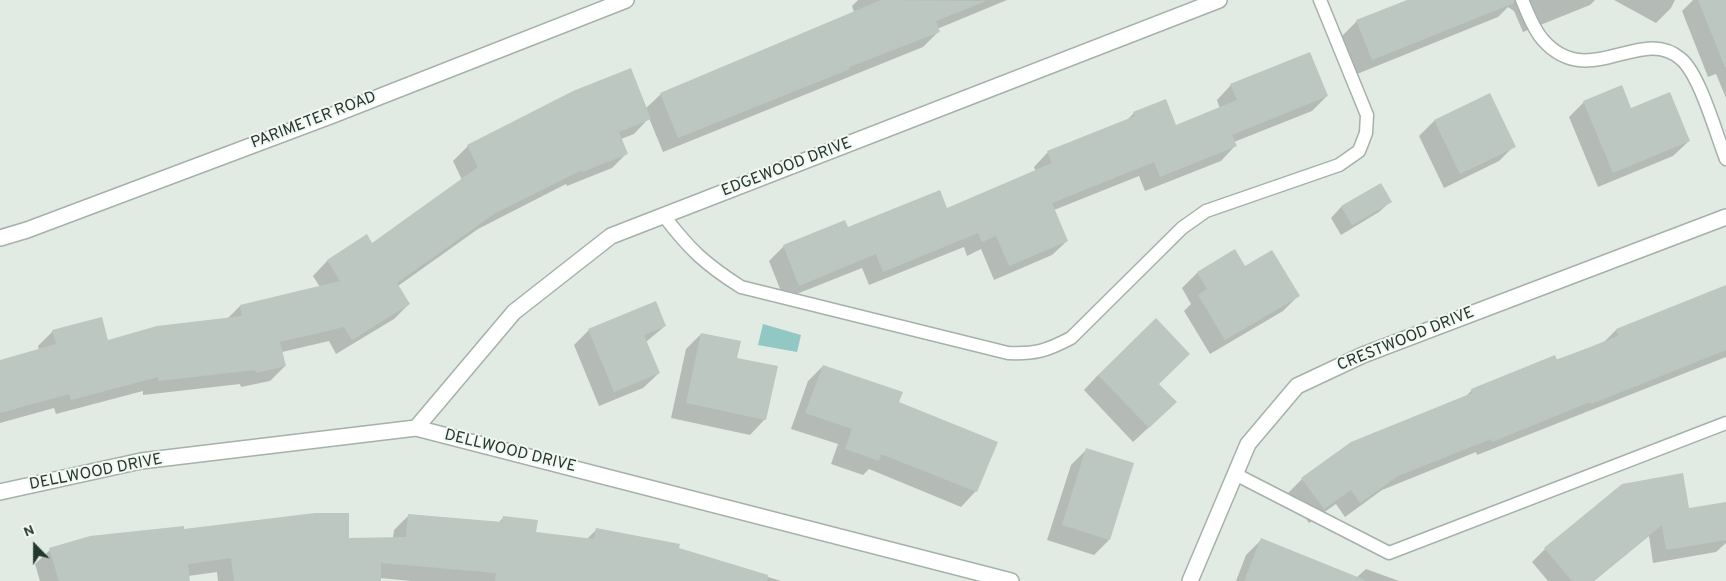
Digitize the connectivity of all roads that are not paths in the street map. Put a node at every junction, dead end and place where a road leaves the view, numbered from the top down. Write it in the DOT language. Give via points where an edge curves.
graph roads {
  1 [pos="626,0"];
  2 [pos="1219,0"];
  3 [pos="1320,0"];
  4 [pos="1522,0"];
  5 [pos="1726,158"];
  6 [pos="664,216"];
  7 [pos="1726,217"];
  8 [pos="0,238"];
  9 [pos="1726,423"];
  10 [pos="416,428"];
  11 [pos="1235,474"];
  12 [pos="0,492"];
  13 [pos="1011,581"];
  14 [pos="1190,581"];
  1 -- 8 [label="street, PARIMETER ROAD" via="333,115"];
  2 -- 6 [label="street, EDGEWOOD DRIVE"];
  3 -- 6 [label="lane" via="1367,115 1366,134 1359,151 1339,166 1206,211 1182,228 1071,338 1051,348 1032,354 1008,353 741,287 709,267 687,246"];
  4 -- 5 [label="lane" via="1543,41 1574,61 1592,61 1640,49 1660,49 1680,58 1693,74"];
  6 -- 10 [label="street, EDGEWOOD DRIVE" via="611,236 514,312"];
  7 -- 11 [label="street, CRESTWOOD DRIVE" via="1364,356 1297,386 1248,444"];
  9 -- 11 [label="lane" via="1389,553"];
  10 -- 12 [label="street, DELLWOOD DRIVE" via="141,461"];
  10 -- 13 [label="street, DELLWOOD DRIVE"];
  11 -- 14 [label="street, CRESTWOOD DRIVE"];
}
